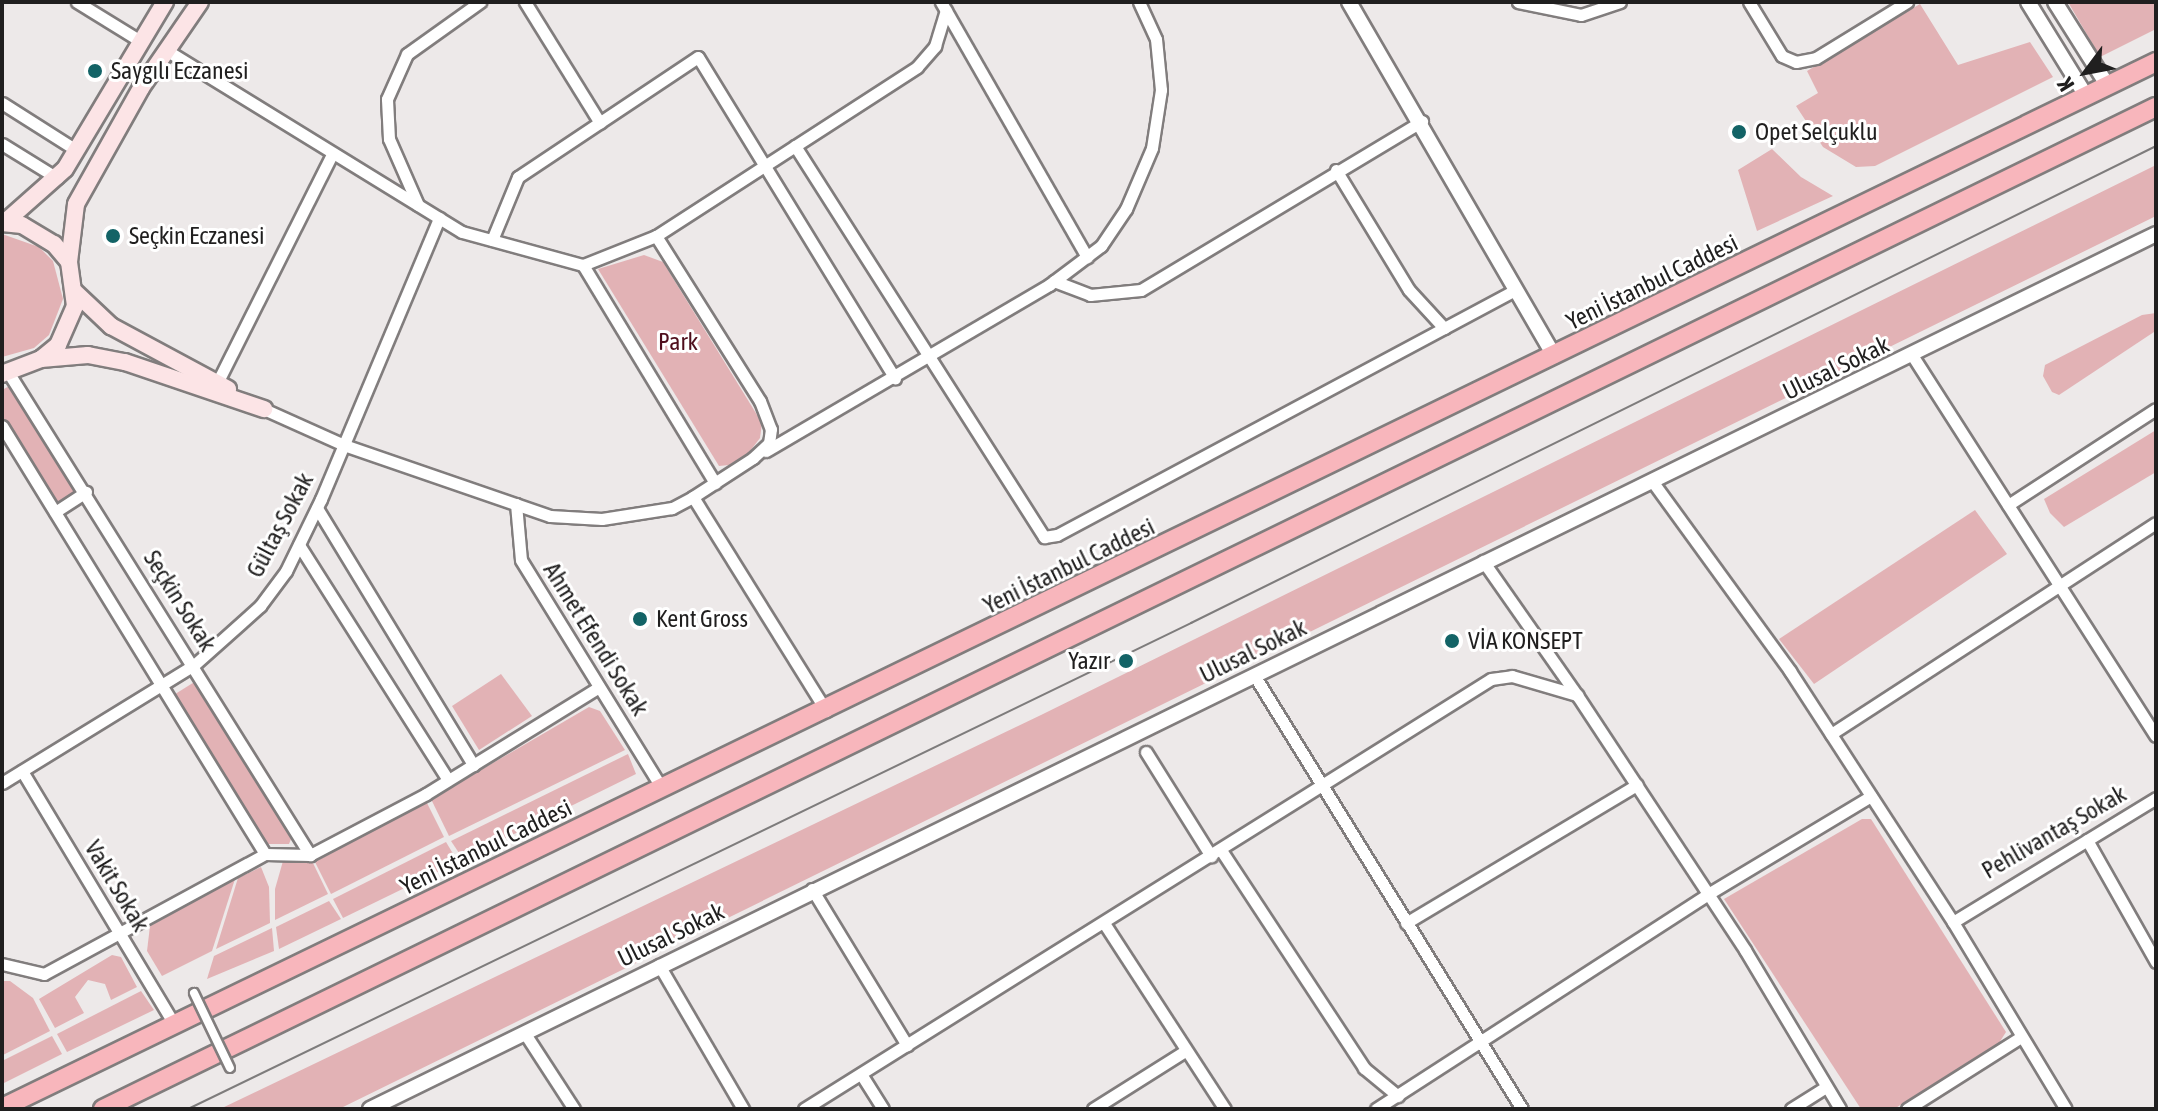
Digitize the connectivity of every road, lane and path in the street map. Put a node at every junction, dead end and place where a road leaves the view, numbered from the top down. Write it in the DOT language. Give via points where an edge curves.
graph roads {
  1 [pos="77,2"];
  2 [pos="200,2"];
  3 [pos="480,2"];
  4 [pos="525,2"];
  5 [pos="1139,2"];
  6 [pos="1349,2"];
  7 [pos="1518,2"];
  8 [pos="1620,2"];
  9 [pos="1749,2"];
  10 [pos="1907,2"];
  11 [pos="2028,2"];
  12 [pos="2055,2"];
  13 [pos="163,3"];
  14 [pos="944,6"];
  15 [pos="142,42"];
  16 [pos="166,50"];
  17 [pos="2156,62"];
  18 [pos="2108,86"];
  19 [pos="2086,96"];
  20 [pos="2,103"];
  21 [pos="2156,107"];
  22 [pos="1422,121"];
  23 [pos="600,123"];
  24 [pos="2,144"];
  25 [pos="795,146"];
  26 [pos="76,150"];
  27 [pos="332,154"];
  28 [pos="765,165"];
  29 [pos="1336,170"];
  30 [pos="57,178"];
  31 [pos="419,206"];
  32 [pos="439,218"];
  33 [pos="3,223"];
  34 [pos="2156,234"];
  35 [pos="656,236"];
  36 [pos="492,240"];
  37 [pos="1087,257"];
  38 [pos="69,262"];
  39 [pos="583,265"];
  40 [pos="1054,281"];
  41 [pos="1515,290"];
  42 [pos="75,292"];
  43 [pos="1444,328"];
  44 [pos="1912,355"];
  45 [pos="1554,356"];
  46 [pos="928,358"];
  47 [pos="41,359"];
  48 [pos="4,372"];
  49 [pos="895,378"];
  50 [pos="217,383"];
  51 [pos="264,409"];
  52 [pos="2156,409"];
  53 [pos="2,426"];
  54 [pos="344,445"];
  55 [pos="753,458"];
  56 [pos="1652,481"];
  57 [pos="715,483"];
  58 [pos="86,492"];
  59 [pos="693,497"];
  60 [pos="516,504"];
  61 [pos="2008,505"];
  62 [pos="317,508"];
  63 [pos="55,512"];
  64 [pos="2156,523"];
  65 [pos="299,545"];
  66 [pos="1483,561"];
  67 [pos="2059,586"];
  68 [pos="194,665"];
  69 [pos="1254,675"];
  70 [pos="163,686"];
  71 [pos="599,687"];
  72 [pos="1577,695"];
  73 [pos="826,711"];
  74 [pos="1831,734"];
  75 [pos="2156,736"];
  76 [pos="1146,752"];
  77 [pos="473,765"];
  78 [pos="22,771"];
  79 [pos="448,780"];
  80 [pos="2,783"];
  81 [pos="1325,784"];
  82 [pos="1637,785"];
  83 [pos="662,788"];
  84 [pos="1871,796"];
  85 [pos="2156,798"];
  86 [pos="2087,840"];
  87 [pos="1216,853"];
  88 [pos="265,854"];
  89 [pos="310,855"];
  90 [pos="812,889"];
  91 [pos="1708,894"];
  92 [pos="1953,922"];
  93 [pos="1104,923"];
  94 [pos="1406,923"];
  95 [pos="118,930"];
  96 [pos="2156,962"];
  97 [pos="2,964"];
  98 [pos="659,965"];
  99 [pos="194,993"];
  100 [pos="174,1024"];
  101 [pos="524,1032"];
  102 [pos="2021,1037"];
  103 [pos="1481,1044"];
  104 [pos="907,1045"];
  105 [pos="1185,1051"];
  106 [pos="230,1068"];
  107 [pos="861,1074"];
  108 [pos="1826,1087"];
  109 [pos="1398,1096"];
  110 [pos="2,1108"];
  111 [pos="103,1109"];
  112 [pos="370,1109"];
  113 [pos="574,1109"];
  114 [pos="743,1109"];
  115 [pos="804,1109"];
  116 [pos="883,1109"];
  117 [pos="1093,1109"];
  118 [pos="1225,1109"];
  119 [pos="1376,1109"];
  120 [pos="1522,1109"];
  121 [pos="1791,1109"];
  122 [pos="1840,1109"];
  123 [pos="1907,1109"];
  124 [pos="2066,1109"];
  1 -- 15 [label="street"];
  2 -- 16 [label="main road"];
  3 -- 31 [label="street" via="413,47 387,99 389,139"];
  4 -- 23 [label="street"];
  5 -- 37 [label="street" via="1156,39 1161,90 1152,148 1126,209"];
  6 -- 22 [label="street"];
  7 -- 8 [label="street" via="1581,15"];
  9 -- 10 [label="street" via="1782,56 1796,62 1816,58"];
  11 -- 19 [label="street"];
  12 -- 18 [label="street"];
  13 -- 15 [label="main road"];
  14 -- 25 [label="street" via="935,46 917,67"];
  14 -- 37 [label="street"];
  15 -- 26 [label="main road"];
  16 -- 27 [label="street"];
  16 -- 38 [label="main road" via="76,204"];
  17 -- 18 [label="highway, Yeni İstanbul Caddesi"];
  18 -- 19 [label="highway, Yeni İstanbul Caddesi"];
  19 -- 45 [label="highway, Yeni İstanbul Caddesi"];
  20 -- 26 [label="street"];
  21 -- 111 [label="highway"];
  22 -- 29 [label="street"];
  22 -- 41 [label="street"];
  23 -- 28 [label="street" via="698,57"];
  23 -- 36 [label="street" via="518,177"];
  24 -- 30 [label="street"];
  25 -- 28 [label="street"];
  25 -- 46 [label="street"];
  26 -- 30 [label="main road"];
  27 -- 31 [label="street"];
  27 -- 50 [label="street"];
  28 -- 35 [label="street"];
  28 -- 49 [label="street"];
  29 -- 40 [label="street" via="1141,290 1090,295"];
  29 -- 43 [label="street" via="1409,290"];
  30 -- 33 [label="main road"];
  31 -- 32 [label="street"];
  32 -- 36 [label="street"];
  32 -- 54 [label="street, Gültaş Sokak"];
  33 -- 38 [label="main road" via="39,233"];
  34 -- 44 [label="street, Ulusal Sokak"];
  35 -- 39 [label="street"];
  35 -- 55 [label="street" via="760,401 771,429 769,443"];
  36 -- 39 [label="street"];
  37 -- 40 [label="street"];
  38 -- 42 [label="main road"];
  39 -- 57 [label="street"];
  40 -- 46 [label="street"];
  41 -- 43 [label="street"];
  41 -- 45 [label="street"];
  42 -- 47 [label="main road" via="69,326"];
  42 -- 50 [label="main road" via="111,326"];
  43 -- 46 [label="street" via="1050,537 1033,527"];
  44 -- 56 [label="street, Ulusal Sokak"];
  44 -- 61 [label="street"];
  45 -- 73 [label="highway, Yeni İstanbul Caddesi"];
  46 -- 49 [label="street"];
  47 -- 48 [label="main road"];
  47 -- 51 [label="main road" via="88,355 125,362"];
  48 -- 58 [label="street, Seçkin Sokak"];
  49 -- 55 [label="street"];
  50 -- 51 [label="main road"];
  51 -- 54 [label="street"];
  52 -- 61 [label="street"];
  53 -- 63 [label="street"];
  54 -- 60 [label="street"];
  54 -- 62 [label="street, Gültaş Sokak"];
  55 -- 57 [label="street"];
  56 -- 66 [label="street, Ulusal Sokak"];
  56 -- 74 [label="street"];
  57 -- 59 [label="street"];
  58 -- 63 [label="street"];
  58 -- 68 [label="street, Seçkin Sokak"];
  59 -- 60 [label="street" via="672,508 602,519 550,516"];
  59 -- 73 [label="street"];
  60 -- 71 [label="street, Ahmet Efendi Sokak" via="521,560"];
  61 -- 67 [label="street"];
  62 -- 65 [label="street, Gültaş Sokak"];
  62 -- 77 [label="street"];
  63 -- 70 [label="street"];
  64 -- 67 [label="street"];
  65 -- 68 [label="street, Gültaş Sokak" via="260,606"];
  65 -- 79 [label="street"];
  66 -- 69 [label="street, Ulusal Sokak"];
  66 -- 72 [label="street"];
  67 -- 74 [label="street"];
  67 -- 75 [label="street"];
  68 -- 70 [label="street, Gültaş Sokak"];
  68 -- 89 [label="street, Seçkin Sokak"];
  69 -- 81 [label="street"];
  69 -- 90 [label="street, Ulusal Sokak"];
  70 -- 78 [label="street, Gültaş Sokak"];
  70 -- 88 [label="street"];
  71 -- 77 [label="street"];
  71 -- 83 [label="street, Ahmet Efendi Sokak"];
  72 -- 81 [label="street" via="1512,676 1491,679"];
  72 -- 82 [label="street"];
  73 -- 83 [label="highway, Yeni İstanbul Caddesi"];
  74 -- 84 [label="street"];
  76 -- 87 [label="street"];
  77 -- 79 [label="street"];
  78 -- 80 [label="street, Gültaş Sokak"];
  78 -- 95 [label="street, Vakit Sokak"];
  79 -- 89 [label="street"];
  81 -- 87 [label="street"];
  81 -- 94 [label="street"];
  82 -- 91 [label="street"];
  82 -- 94 [label="street"];
  83 -- 100 [label="highway, Yeni İstanbul Caddesi"];
  84 -- 91 [label="street"];
  84 -- 92 [label="street"];
  85 -- 86 [label="street, Pehlivantaş Sokak"];
  86 -- 92 [label="street, Pehlivantaş Sokak"];
  86 -- 96 [label="street"];
  87 -- 93 [label="street"];
  87 -- 109 [label="street" via="1364,1068"];
  88 -- 89 [label="street"];
  88 -- 95 [label="street"];
  90 -- 98 [label="street, Ulusal Sokak"];
  90 -- 104 [label="street"];
  91 -- 103 [label="street"];
  91 -- 108 [label="street"];
  92 -- 102 [label="street"];
  93 -- 104 [label="street"];
  93 -- 105 [label="street"];
  94 -- 103 [label="street"];
  95 -- 97 [label="street" via="44,974"];
  95 -- 100 [label="street, Vakit Sokak"];
  98 -- 101 [label="street, Ulusal Sokak"];
  98 -- 114 [label="street"];
  99 -- 106 [label="street, bridge"];
  100 -- 110 [label="highway, Yeni İstanbul Caddesi"];
  101 -- 112 [label="street, Ulusal Sokak"];
  101 -- 113 [label="street"];
  102 -- 123 [label="street"];
  102 -- 124 [label="street"];
  103 -- 109 [label="street"];
  103 -- 120 [label="street"];
  104 -- 107 [label="street"];
  105 -- 117 [label="street"];
  105 -- 118 [label="street"];
  107 -- 115 [label="street"];
  107 -- 116 [label="street"];
  108 -- 121 [label="street"];
  108 -- 122 [label="street"];
  109 -- 119 [label="street"];
}
